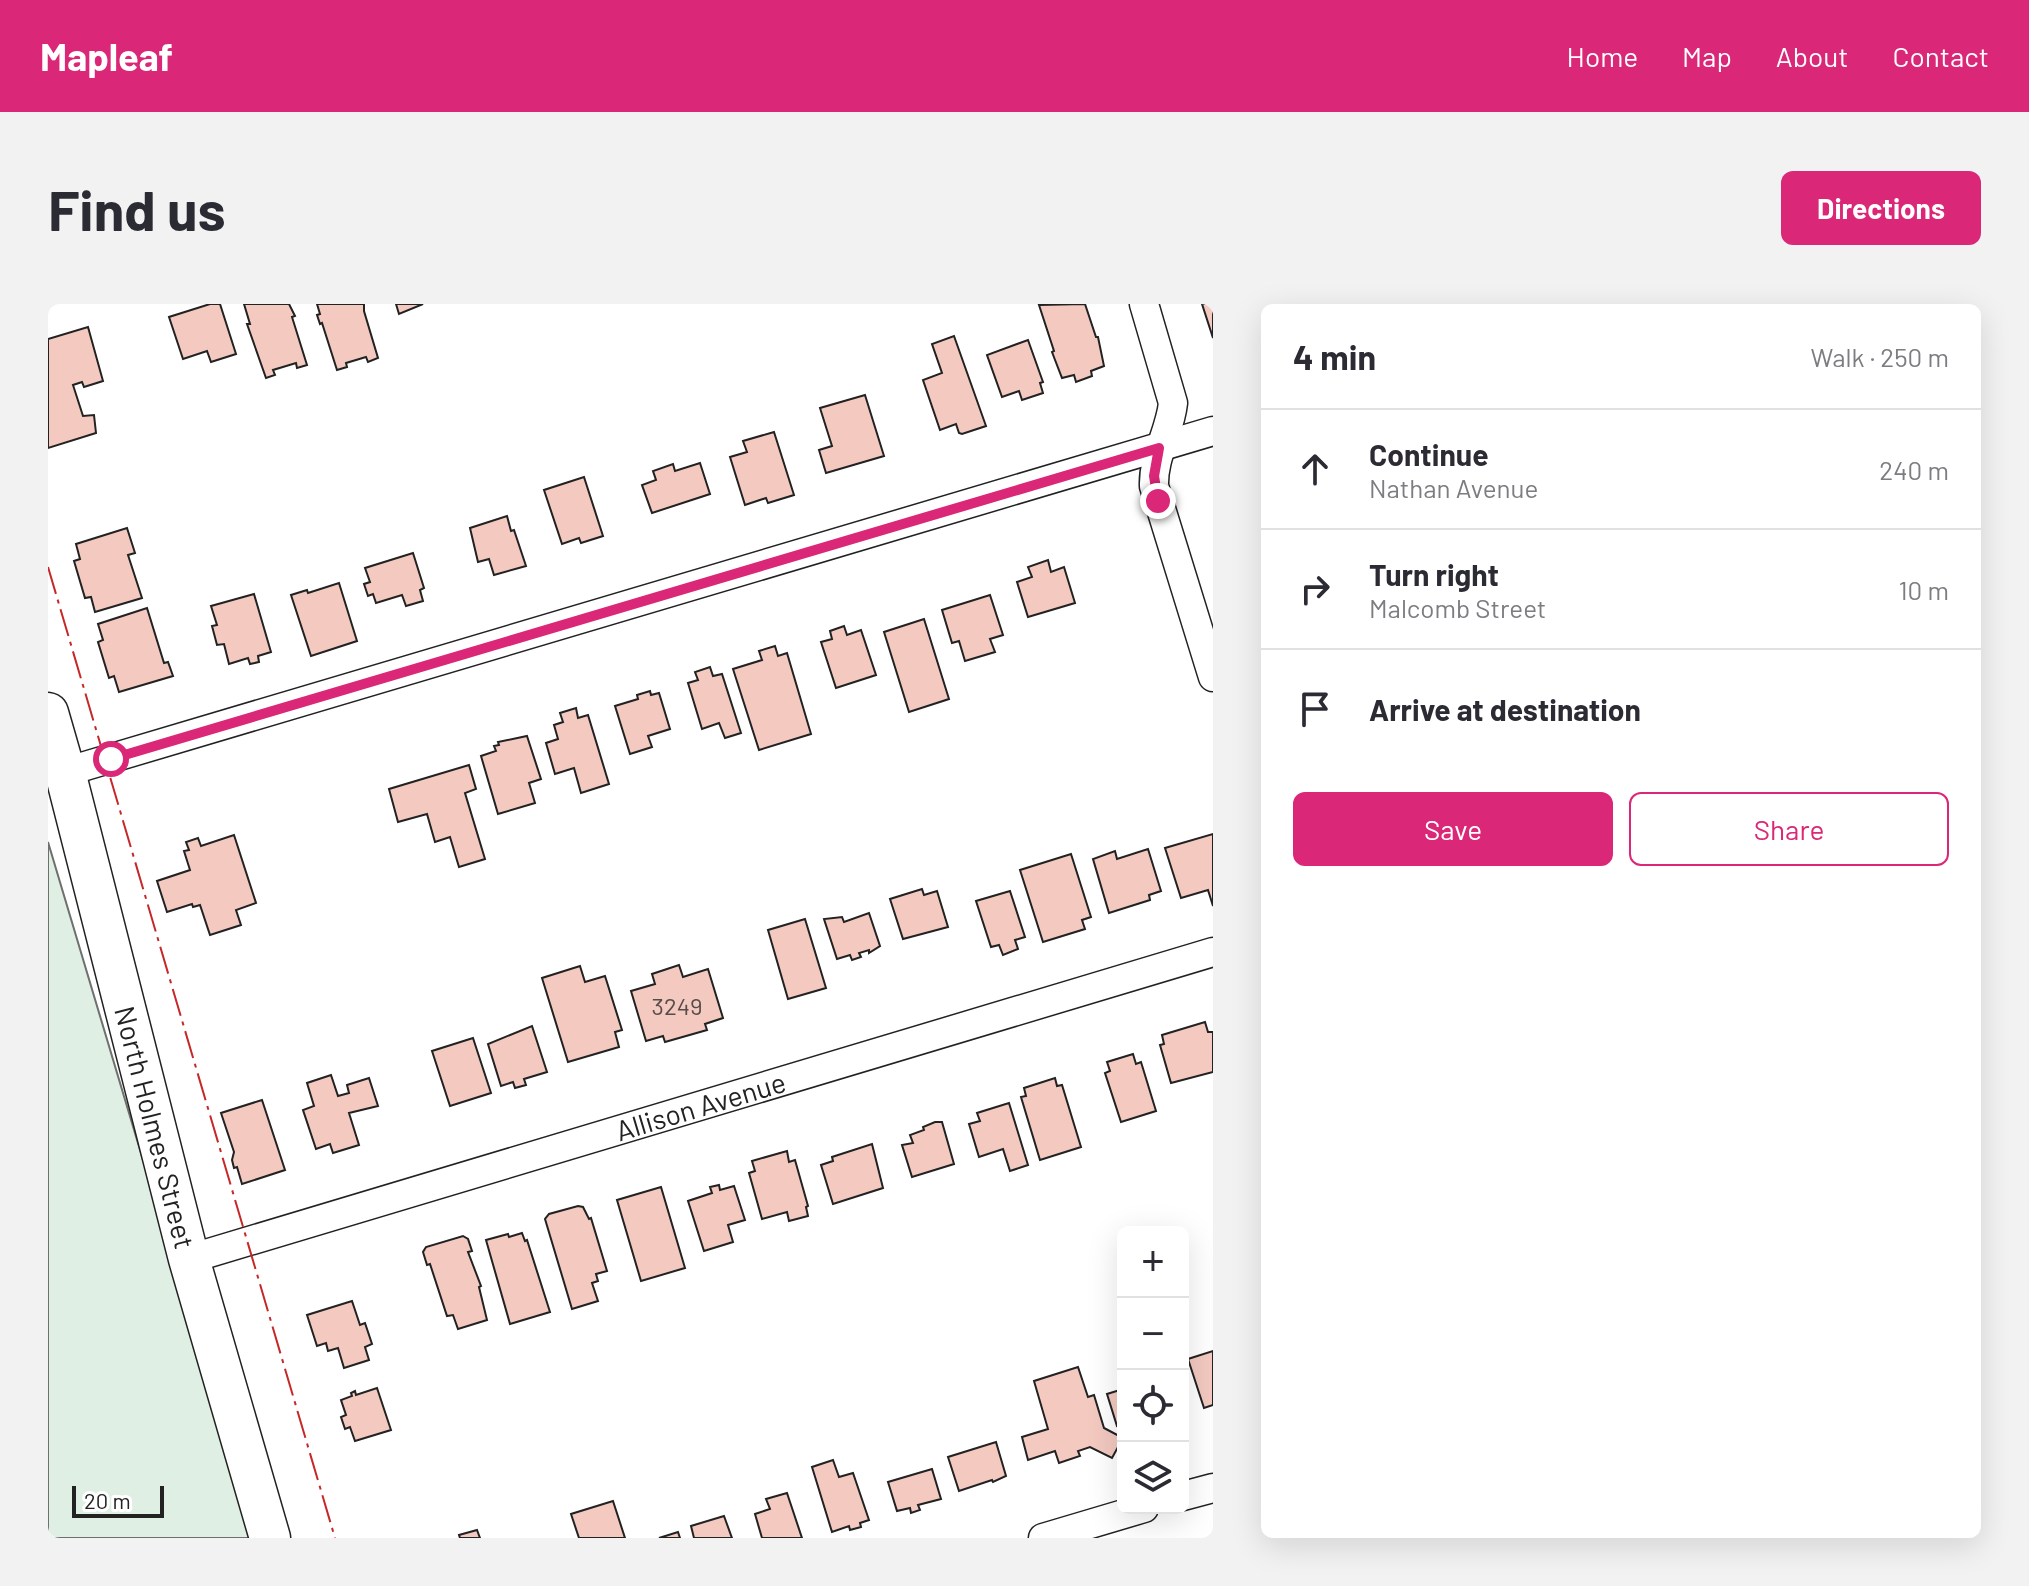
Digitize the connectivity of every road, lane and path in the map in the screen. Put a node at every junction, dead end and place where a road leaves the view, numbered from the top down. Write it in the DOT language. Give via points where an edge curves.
graph roads {
  1 [pos="1144,304"];
  2 [pos="1213,431"];
  3 [pos="1159,448"];
  4 [pos="1213,677"];
  5 [pos="48,713"];
  6 [pos="65,772"];
  7 [pos="1213,952"];
  8 [pos="189,1259"];
  9 [pos="1213,1488"];
  10 [pos="1189,1494"];
  11 [pos="1124,1514"];
  12 [pos="270,1538"];
  13 [pos="1043,1538"];
  1 -- 3 [label="street" via="1173,403"];
  2 -- 3 [label="street"];
  3 -- 4 [label="street" via="1154,486"];
  3 -- 6 [label="street"];
  5 -- 6 [label="main road, North Holmes Street"];
  6 -- 8 [label="main road, North Holmes Street"];
  7 -- 8 [label="street, Allison Avenue"];
  8 -- 12 [label="main road, North Holmes Street"];
  9 -- 10 [label="street"];
  11 -- 13 [label="street"];
}
